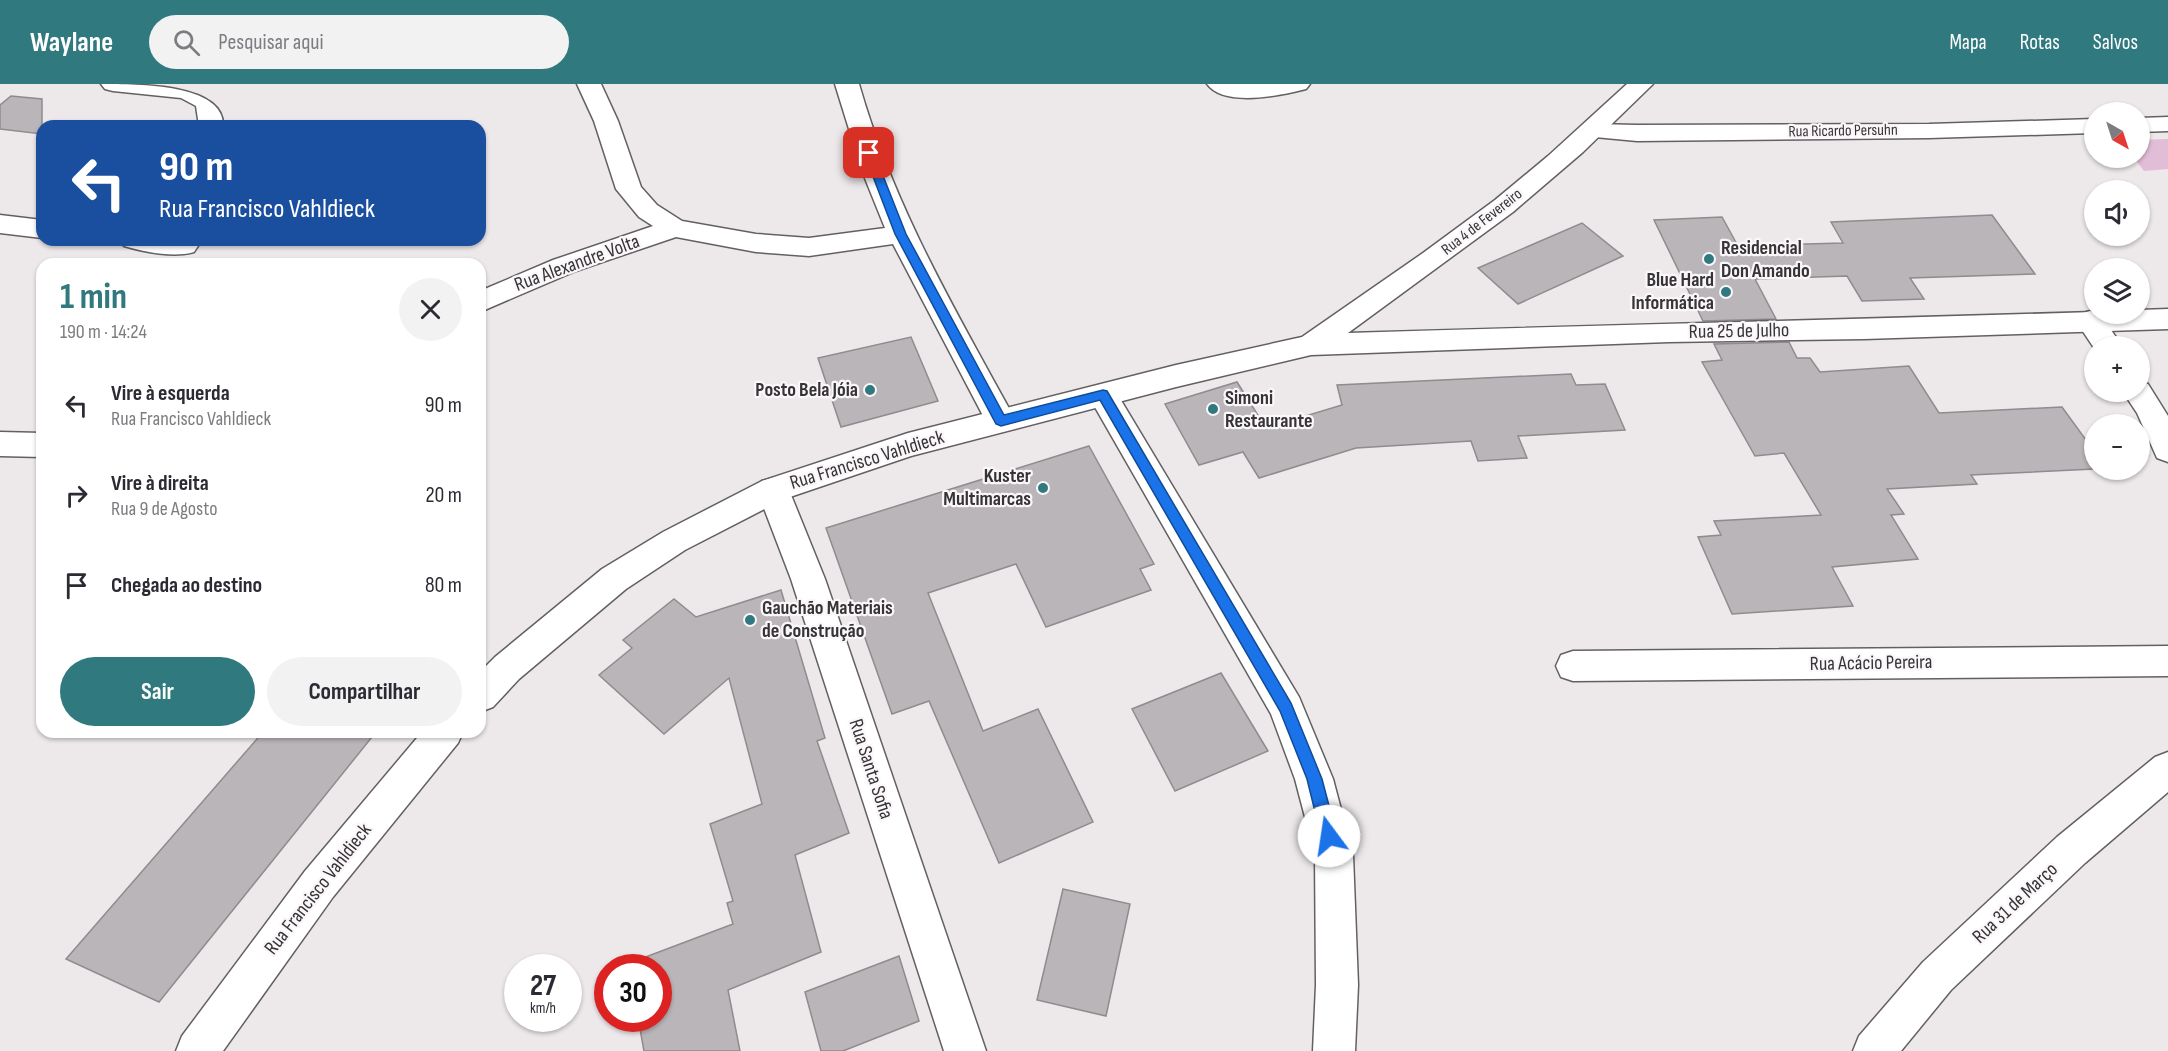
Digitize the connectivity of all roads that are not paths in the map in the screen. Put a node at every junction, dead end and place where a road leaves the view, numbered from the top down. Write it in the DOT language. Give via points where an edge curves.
graph roads {
  1 [pos="113,84"];
  2 [pos="589,84"];
  3 [pos="847,84"];
  4 [pos="1219,84"];
  5 [pos="1298,84"];
  6 [pos="1641,84"];
  7 [pos="211,120"];
  8 [pos="2150,124"];
  9 [pos="2168,124"];
  10 [pos="2084,126"];
  11 [pos="1593,131"];
  12 [pos="0,224"];
  13 [pos="36,228"];
  14 [pos="675,228"];
  15 [pos="900,234"];
  16 [pos="166,246"];
  17 [pos="188,250"];
  18 [pos="486,299"];
  19 [pos="2150,319"];
  20 [pos="2168,319"];
  21 [pos="2084,321"];
  22 [pos="1311,345"];
  23 [pos="1103,394"];
  24 [pos="2145,402"];
  25 [pos="1001,421"];
  26 [pos="0,444"];
  27 [pos="36,445"];
  28 [pos="2168,450"];
  29 [pos="772,489"];
  30 [pos="2168,660"];
  31 [pos="1573,666"];
  32 [pos="486,690"];
  33 [pos="440,738"];
  34 [pos="2168,769"];
  35 [pos="197,1051"];
  36 [pos="964,1051"];
  37 [pos="1334,1051"];
  38 [pos="1874,1051"];
  1 -- 7 [label="street" via="178,91 202,98"];
  2 -- 14 [label="street" via="630,189 648,212"];
  3 -- 15 [label="street"];
  4 -- 5 [label="street" via="1251,91"];
  6 -- 11 [label="street, Rua 4 de Fevereiro"];
  8 -- 9 [label="street"];
  10 -- 11 [label="street, Rua Ricardo Persuhn" via="1929,131"];
  11 -- 22 [label="street, Rua 4 de Fevereiro" via="1506,205"];
  12 -- 13 [label="street"];
  14 -- 15 [label="street" via="756,243 809,247"];
  14 -- 18 [label="street, Rua Alexandre Volta" via="563,266"];
  15 -- 25 [label="street"];
  16 -- 17 [label="street"];
  19 -- 20 [label="street, Rua 25 de Julho"];
  21 -- 22 [label="street, Rua 25 de Julho"];
  22 -- 23 [label="street, Rua Francisco Vahldieck"];
  23 -- 25 [label="street, Rua Francisco Vahldieck"];
  23 -- 37 [label="street" via="1286,708 1314,779 1334,855"];
  24 -- 28 [label="street"];
  25 -- 29 [label="street, Rua Francisco Vahldieck"];
  26 -- 27 [label="street"];
  29 -- 32 [label="street, Rua Francisco Vahldieck" via="674,541 614,579"];
  29 -- 36 [label="street, Rua Santa Sofia" via="808,579"];
  30 -- 31 [label="street, Rua Acácio Pereira"];
  33 -- 35 [label="street, Rua Francisco Vahldieck" via="319,884"];
  34 -- 38 [label="street, Rua 31 de Março" via="2071,850 1937,976"];
}
